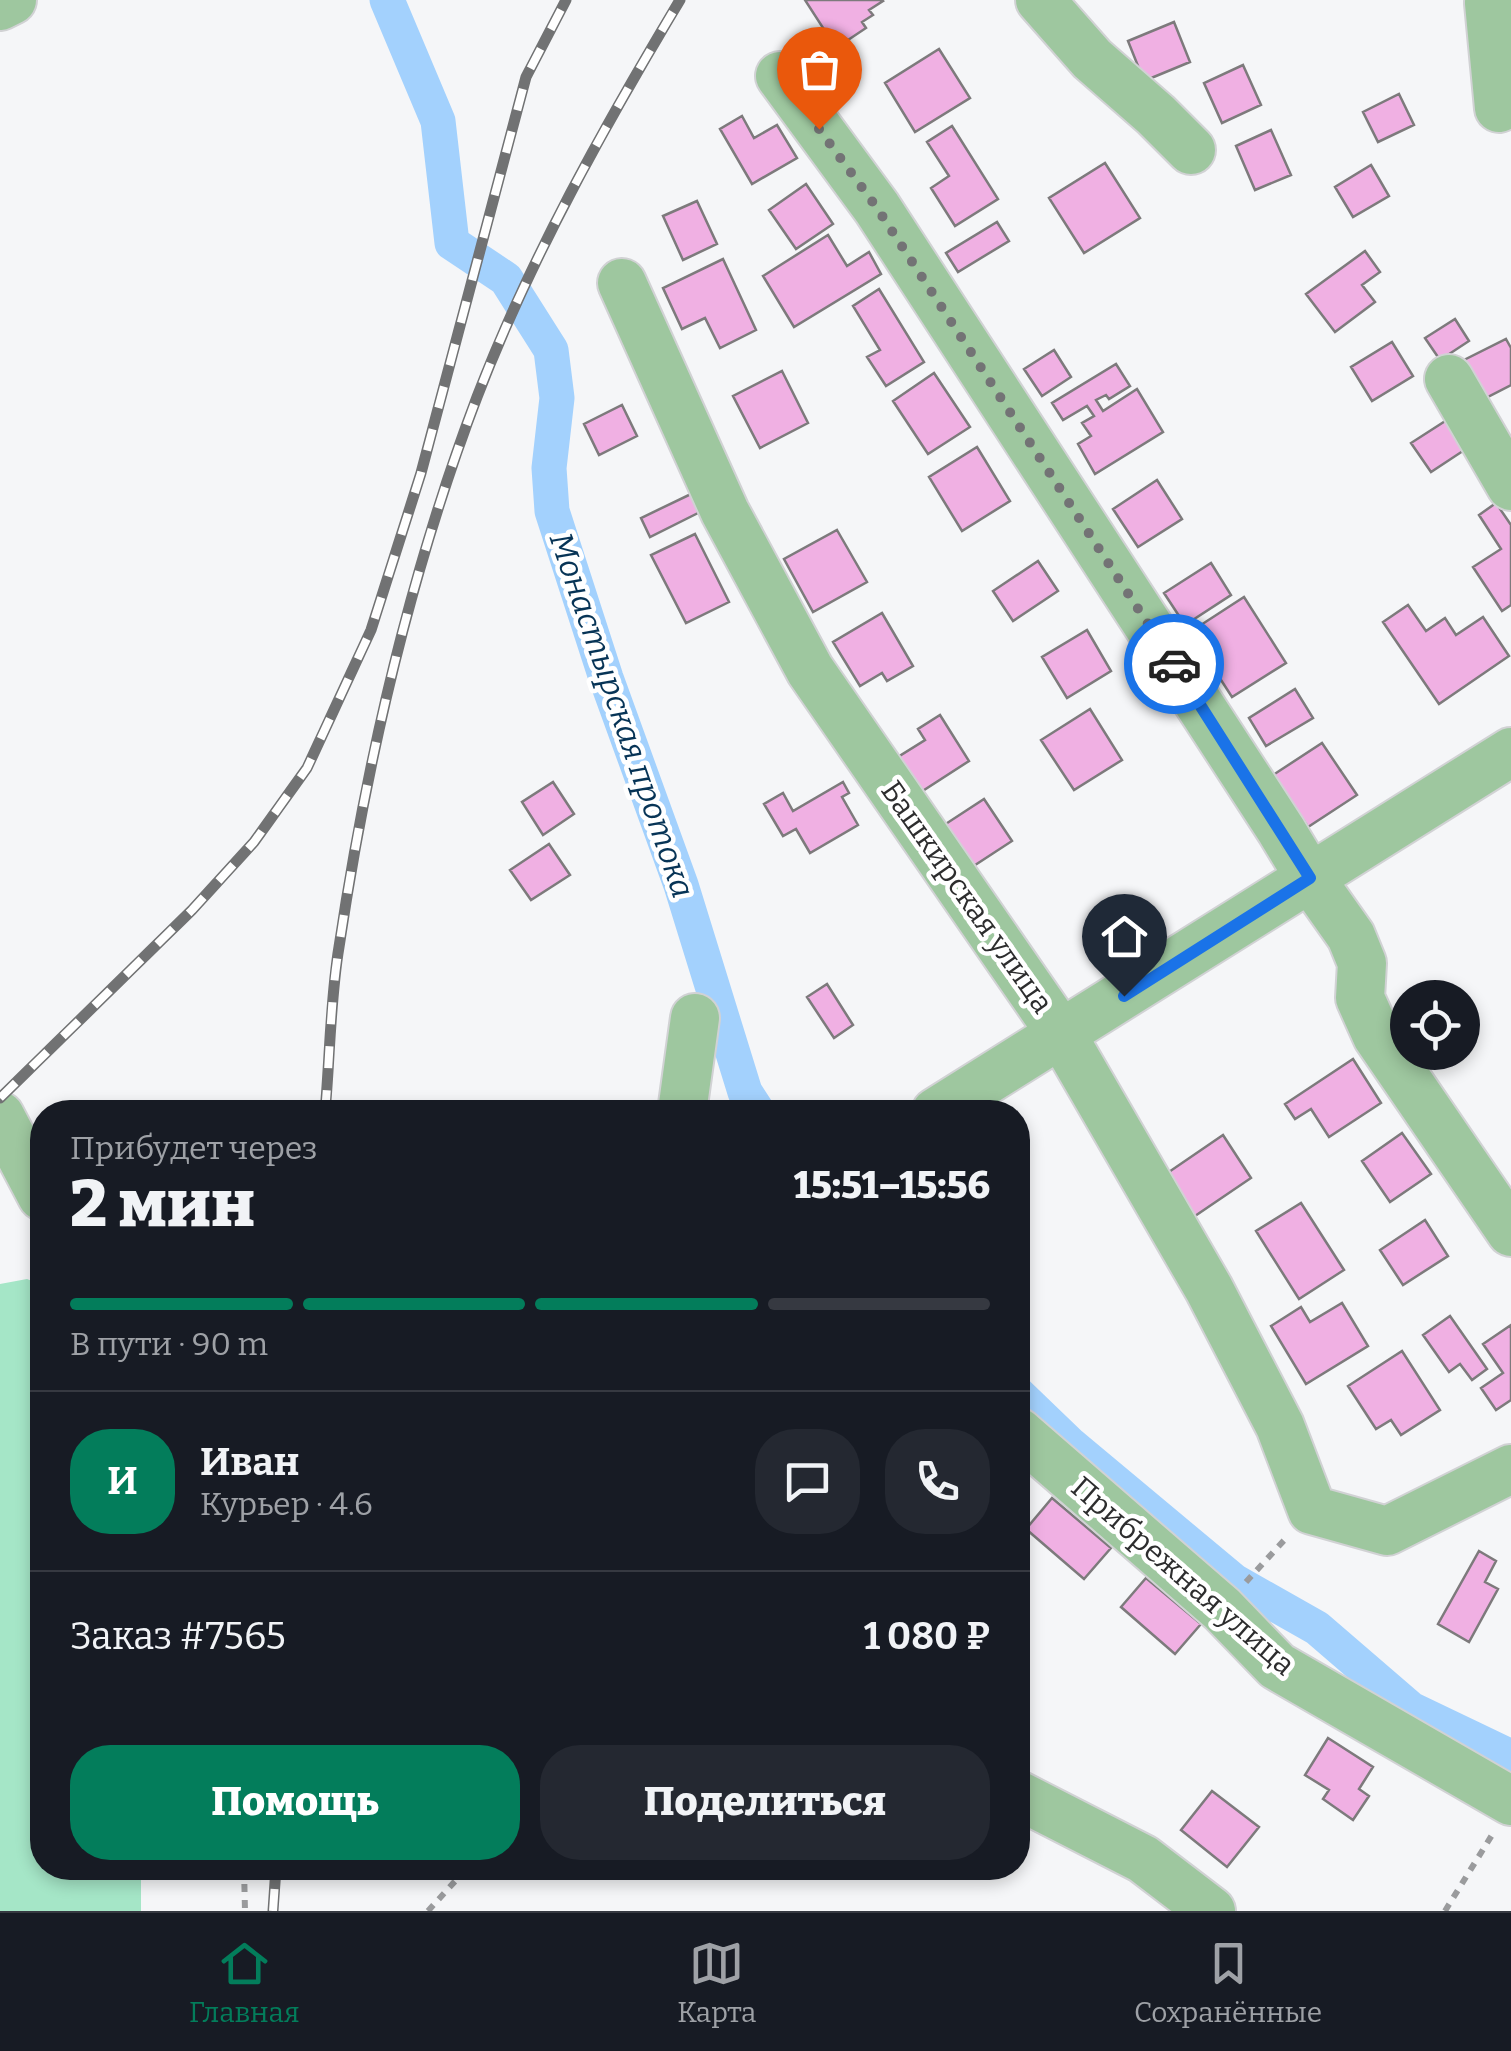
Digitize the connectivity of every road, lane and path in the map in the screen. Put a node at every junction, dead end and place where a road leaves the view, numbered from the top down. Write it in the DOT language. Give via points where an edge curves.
graph roads {
  1 [pos="12,0"];
  2 [pos="1040,0"];
  3 [pos="1492,0"];
  4 [pos="0,6"];
  5 [pos="780,76"];
  6 [pos="1499,108"];
  7 [pos="1190,150"];
  8 [pos="622,284"];
  9 [pos="1449,379"];
  10 [pos="1511,486"];
  11 [pos="1511,752"];
  12 [pos="1310,878"];
  13 [pos="695,1018"];
  14 [pos="1062,1035"];
  15 [pos="684,1100"];
  16 [pos="956,1100"];
  17 [pos="0,1116"];
  18 [pos="30,1173"];
  19 [pos="1505,1214"];
  20 [pos="1030,1442"];
  21 [pos="1511,1468"];
  22 [pos="1312,1510"];
  23 [pos="1222,1609"];
  24 [pos="1030,1801"];
  25 [pos="1506,1810"];
  26 [pos="244,1880"];
  27 [pos="456,1880"];
  28 [pos="244,1911"];
  29 [pos="428,1911"];
  30 [pos="1212,1911"];
  31 [pos="1445,1911"];
  1 -- 4 [label="street"];
  2 -- 7 [label="street"];
  3 -- 6 [label="street"];
  5 -- 12 [label="street" via="888,224"];
  8 -- 14 [label="street, Башкирская улица" via="725,512 810,670"];
  9 -- 10 [label="street"];
  11 -- 12 [label="street"];
  12 -- 14 [label="street"];
  12 -- 19 [label="street" via="1362,964 1360,998 1377,1036"];
  13 -- 15 [label="street"];
  14 -- 16 [label="street"];
  14 -- 22 [label="street, Башкирская улица" via="1218,1306 1280,1426"];
  17 -- 18 [label="street"];
  20 -- 23 [label="street, Прибрежная улица"];
  21 -- 22 [label="street" via="1386,1530"];
  22 -- 23 [label="path"];
  23 -- 25 [label="street, Прибрежная улица" via="1278,1666"];
  24 -- 30 [label="street" via="1143,1859"];
  25 -- 31 [label="path"];
  26 -- 28 [label="path"];
  27 -- 29 [label="path"];
}
